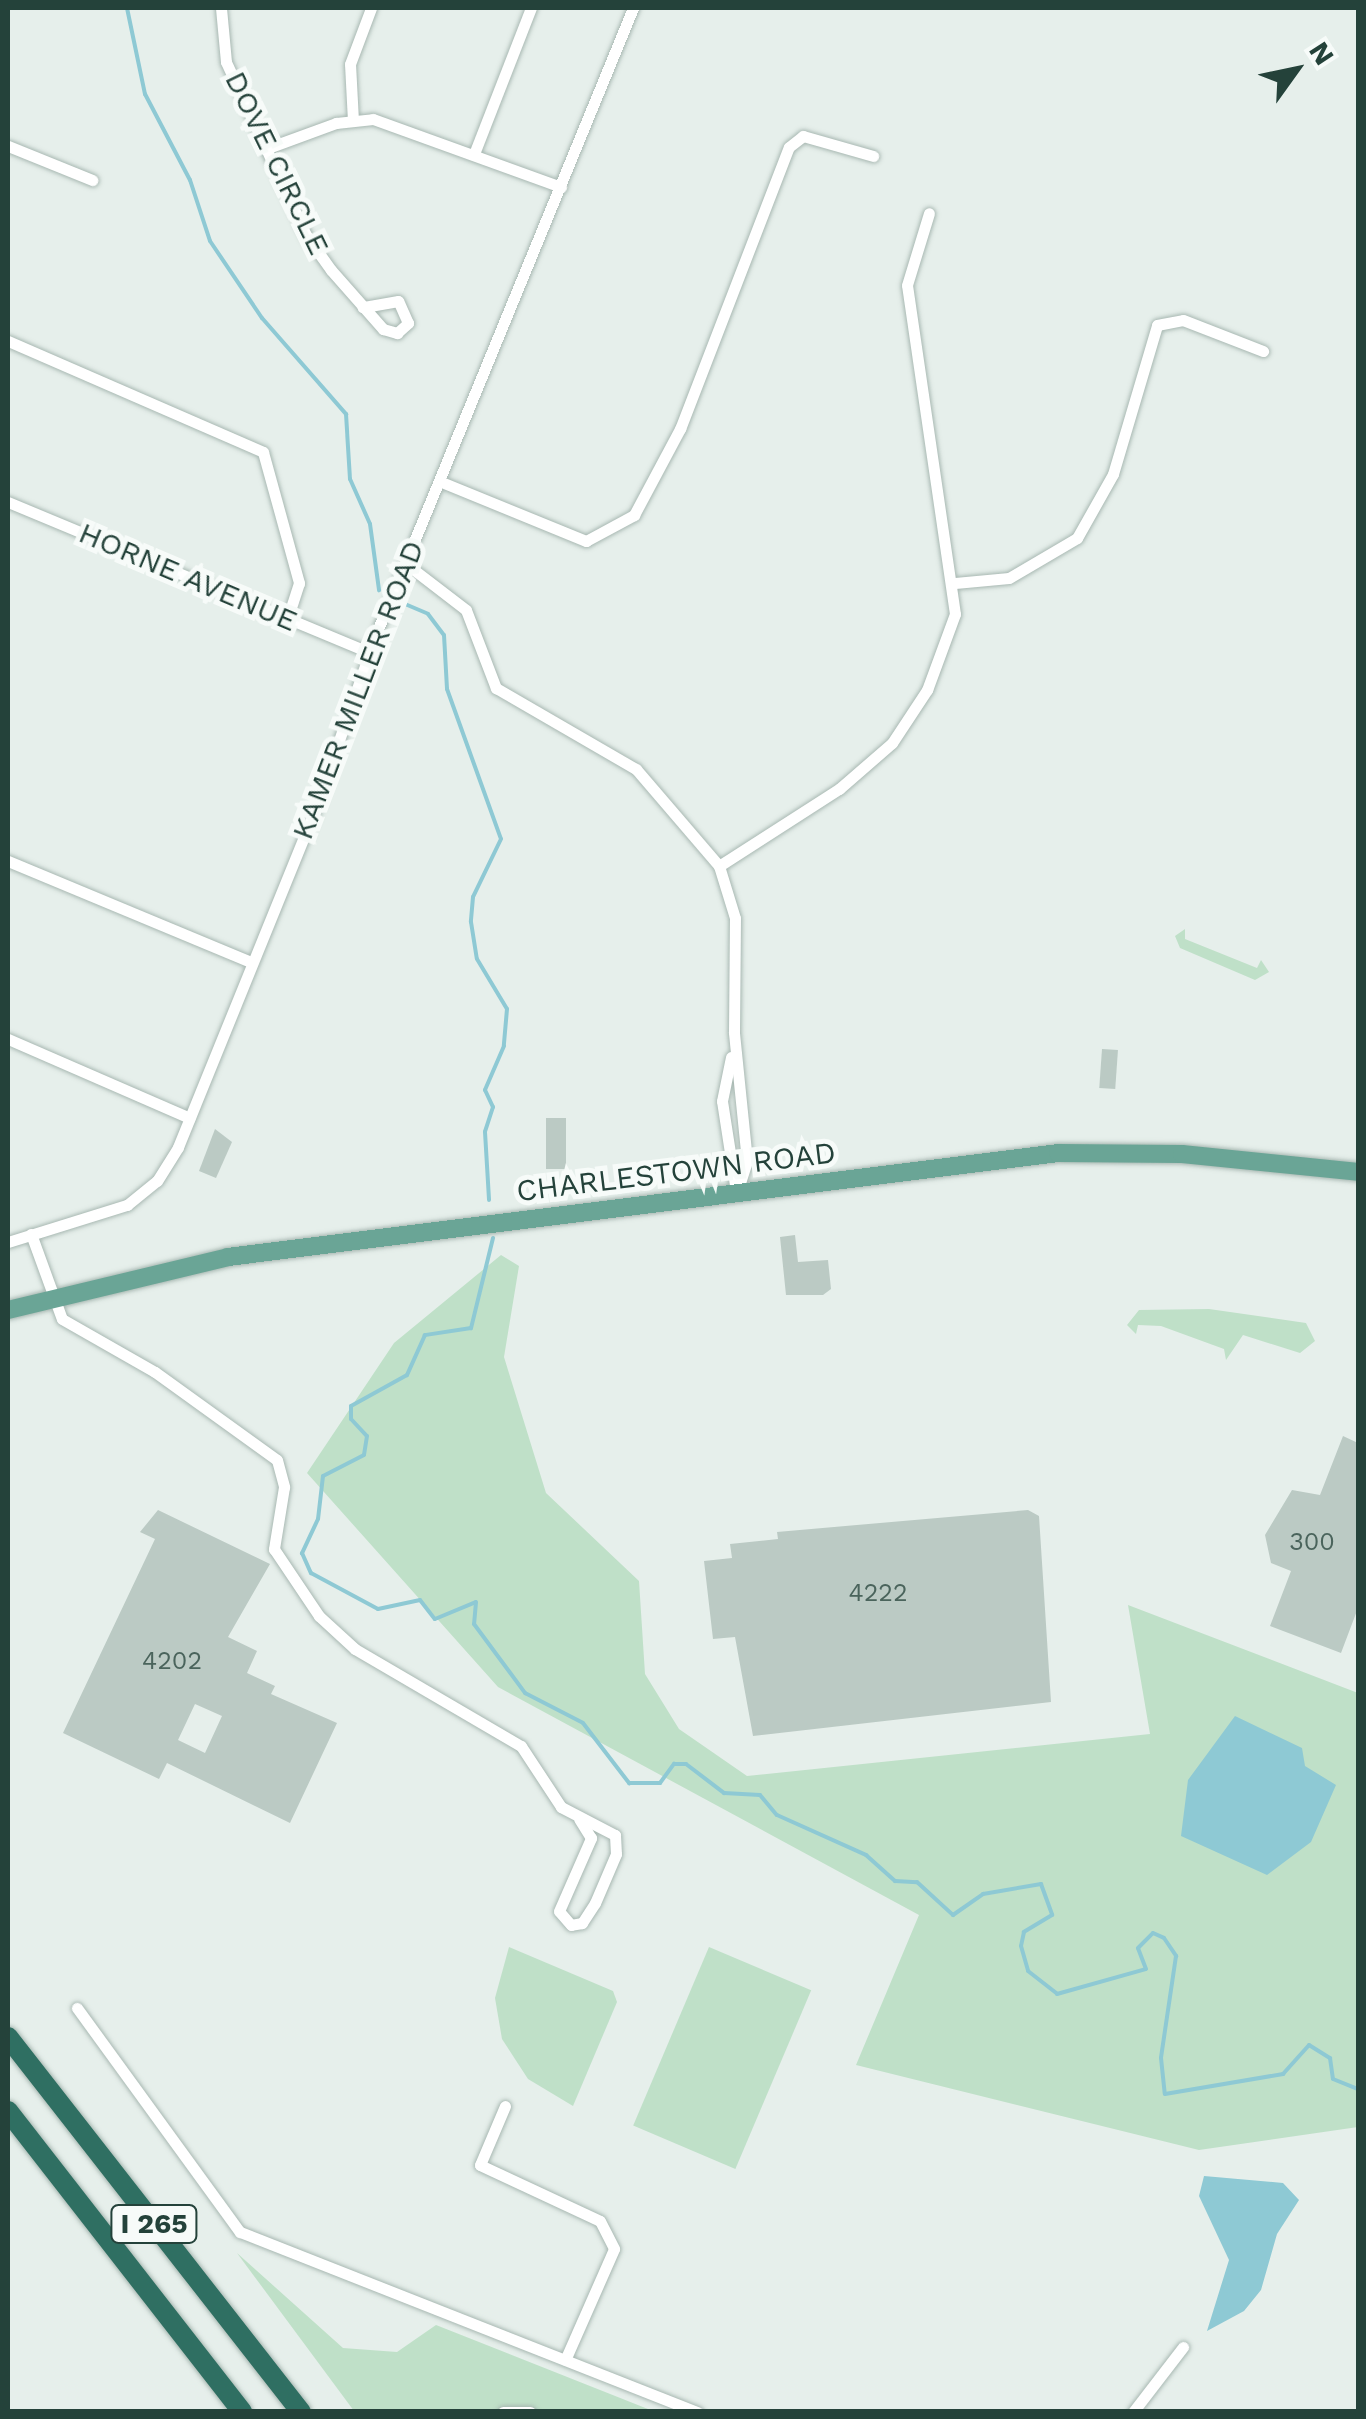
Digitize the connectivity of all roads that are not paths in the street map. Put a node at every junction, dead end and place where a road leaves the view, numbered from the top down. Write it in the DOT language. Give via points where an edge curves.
graph roads {
  1 [pos="221,8"];
  2 [pos="370,8"];
  3 [pos="531,8"];
  4 [pos="633,8"];
  5 [pos="353,120"];
  6 [pos="8,146"];
  7 [pos="265,149"];
  8 [pos="474,154"];
  9 [pos="873,156"];
  10 [pos="92,180"];
  11 [pos="561,187"];
  12 [pos="930,214"];
  13 [pos="363,307"];
  14 [pos="8,341"];
  15 [pos="1262,351"];
  16 [pos="439,481"];
  17 [pos="8,502"];
  18 [pos="405,563"];
  19 [pos="955,583"];
  20 [pos="287,619"];
  21 [pos="369,652"];
  22 [pos="8,861"];
  23 [pos="719,866"];
  24 [pos="251,962"];
  25 [pos="735,1038"];
  26 [pos="8,1040"];
  27 [pos="190,1118"];
  28 [pos="1358,1172"];
  29 [pos="737,1192"];
  30 [pos="32,1234"];
  31 [pos="8,1242"];
  32 [pos="51,1297"];
  33 [pos="8,1310"];
  34 [pos="579,1819"];
  35 [pos="77,2008"];
  36 [pos="8,2020"];
  37 [pos="8,2036"];
  38 [pos="505,2106"];
  39 [pos="8,2113"];
  40 [pos="133,2197"];
  41 [pos="1182,2348"];
  42 [pos="565,2360"];
  43 [pos="242,2412"];
  44 [pos="301,2412"];
  45 [pos="502,2412"];
  46 [pos="530,2412"];
  47 [pos="698,2412"];
  48 [pos="1133,2412"];
  1 -- 7 [label="street, DOVE CIRCLE" via="226,62"];
  2 -- 5 [label="street" via="350,64"];
  3 -- 8 [label="street"];
  4 -- 11 [label="street, KAMER MILLER ROAD"];
  5 -- 7 [label="street"];
  5 -- 8 [label="street" via="399,124"];
  6 -- 10 [label="street"];
  7 -- 13 [label="street, DOVE CIRCLE" via="306,236"];
  8 -- 11 [label="street"];
  9 -- 16 [label="street" via="804,136 790,147 680,429 634,516 586,541"];
  11 -- 16 [label="street, KAMER MILLER ROAD"];
  12 -- 19 [label="street" via="907,285 922,416"];
  14 -- 20 [label="street" via="264,452 299,584"];
  15 -- 19 [label="street" via="1183,320 1157,325 1113,474 1076,538 1010,578"];
  16 -- 18 [label="street, KAMER MILLER ROAD"];
  17 -- 20 [label="street, HORNE AVENUE"];
  18 -- 21 [label="street, KAMER MILLER ROAD"];
  18 -- 23 [label="street" via="466,610 496,688 636,769"];
  19 -- 23 [label="street" via="949,638 900,733 839,790"];
  20 -- 21 [label="street, HORNE AVENUE"];
  21 -- 24 [label="street, KAMER MILLER ROAD"];
  22 -- 24 [label="street"];
  23 -- 25 [label="street" via="735,918"];
  24 -- 27 [label="street, KAMER MILLER ROAD"];
  25 -- 29 [label="street" via="722,1101"];
  25 -- 29 [label="street" via="748,1161"];
  26 -- 27 [label="street"];
  27 -- 30 [label="street, KAMER MILLER ROAD" via="143,1195 111,1213"];
  28 -- 29 [label="main road, CHARLESTOWN ROAD" via="1182,1154 1058,1153"];
  29 -- 32 [label="main road, CHARLESTOWN ROAD" via="228,1257"];
  30 -- 31 [label="street, KAMER MILLER ROAD"];
  30 -- 32 [label="street"];
  32 -- 33 [label="main road, CHARLESTOWN ROAD"];
  32 -- 34 [label="street" via="86,1338 156,1372 270,1452 284,1487 274,1549 319,1616 356,1649 521,1746 561,1807"];
  34 -- 34 [label="street" via="591,1838 558,1912 571,1925 586,1918 618,1847 611,1830"];
  35 -- 42 [label="street" via="240,2232"];
  36 -- 40 [label="highway"];
  37 -- 40 [label="highway, I 265"];
  38 -- 42 [label="street" via="480,2165 600,2222 614,2250"];
  39 -- 43 [label="highway, I 265"];
  40 -- 44 [label="highway, I 265"];
  41 -- 48 [label="street" via="1160,2367"];
  42 -- 47 [label="street"];
  45 -- 46 [label="street"];
}
